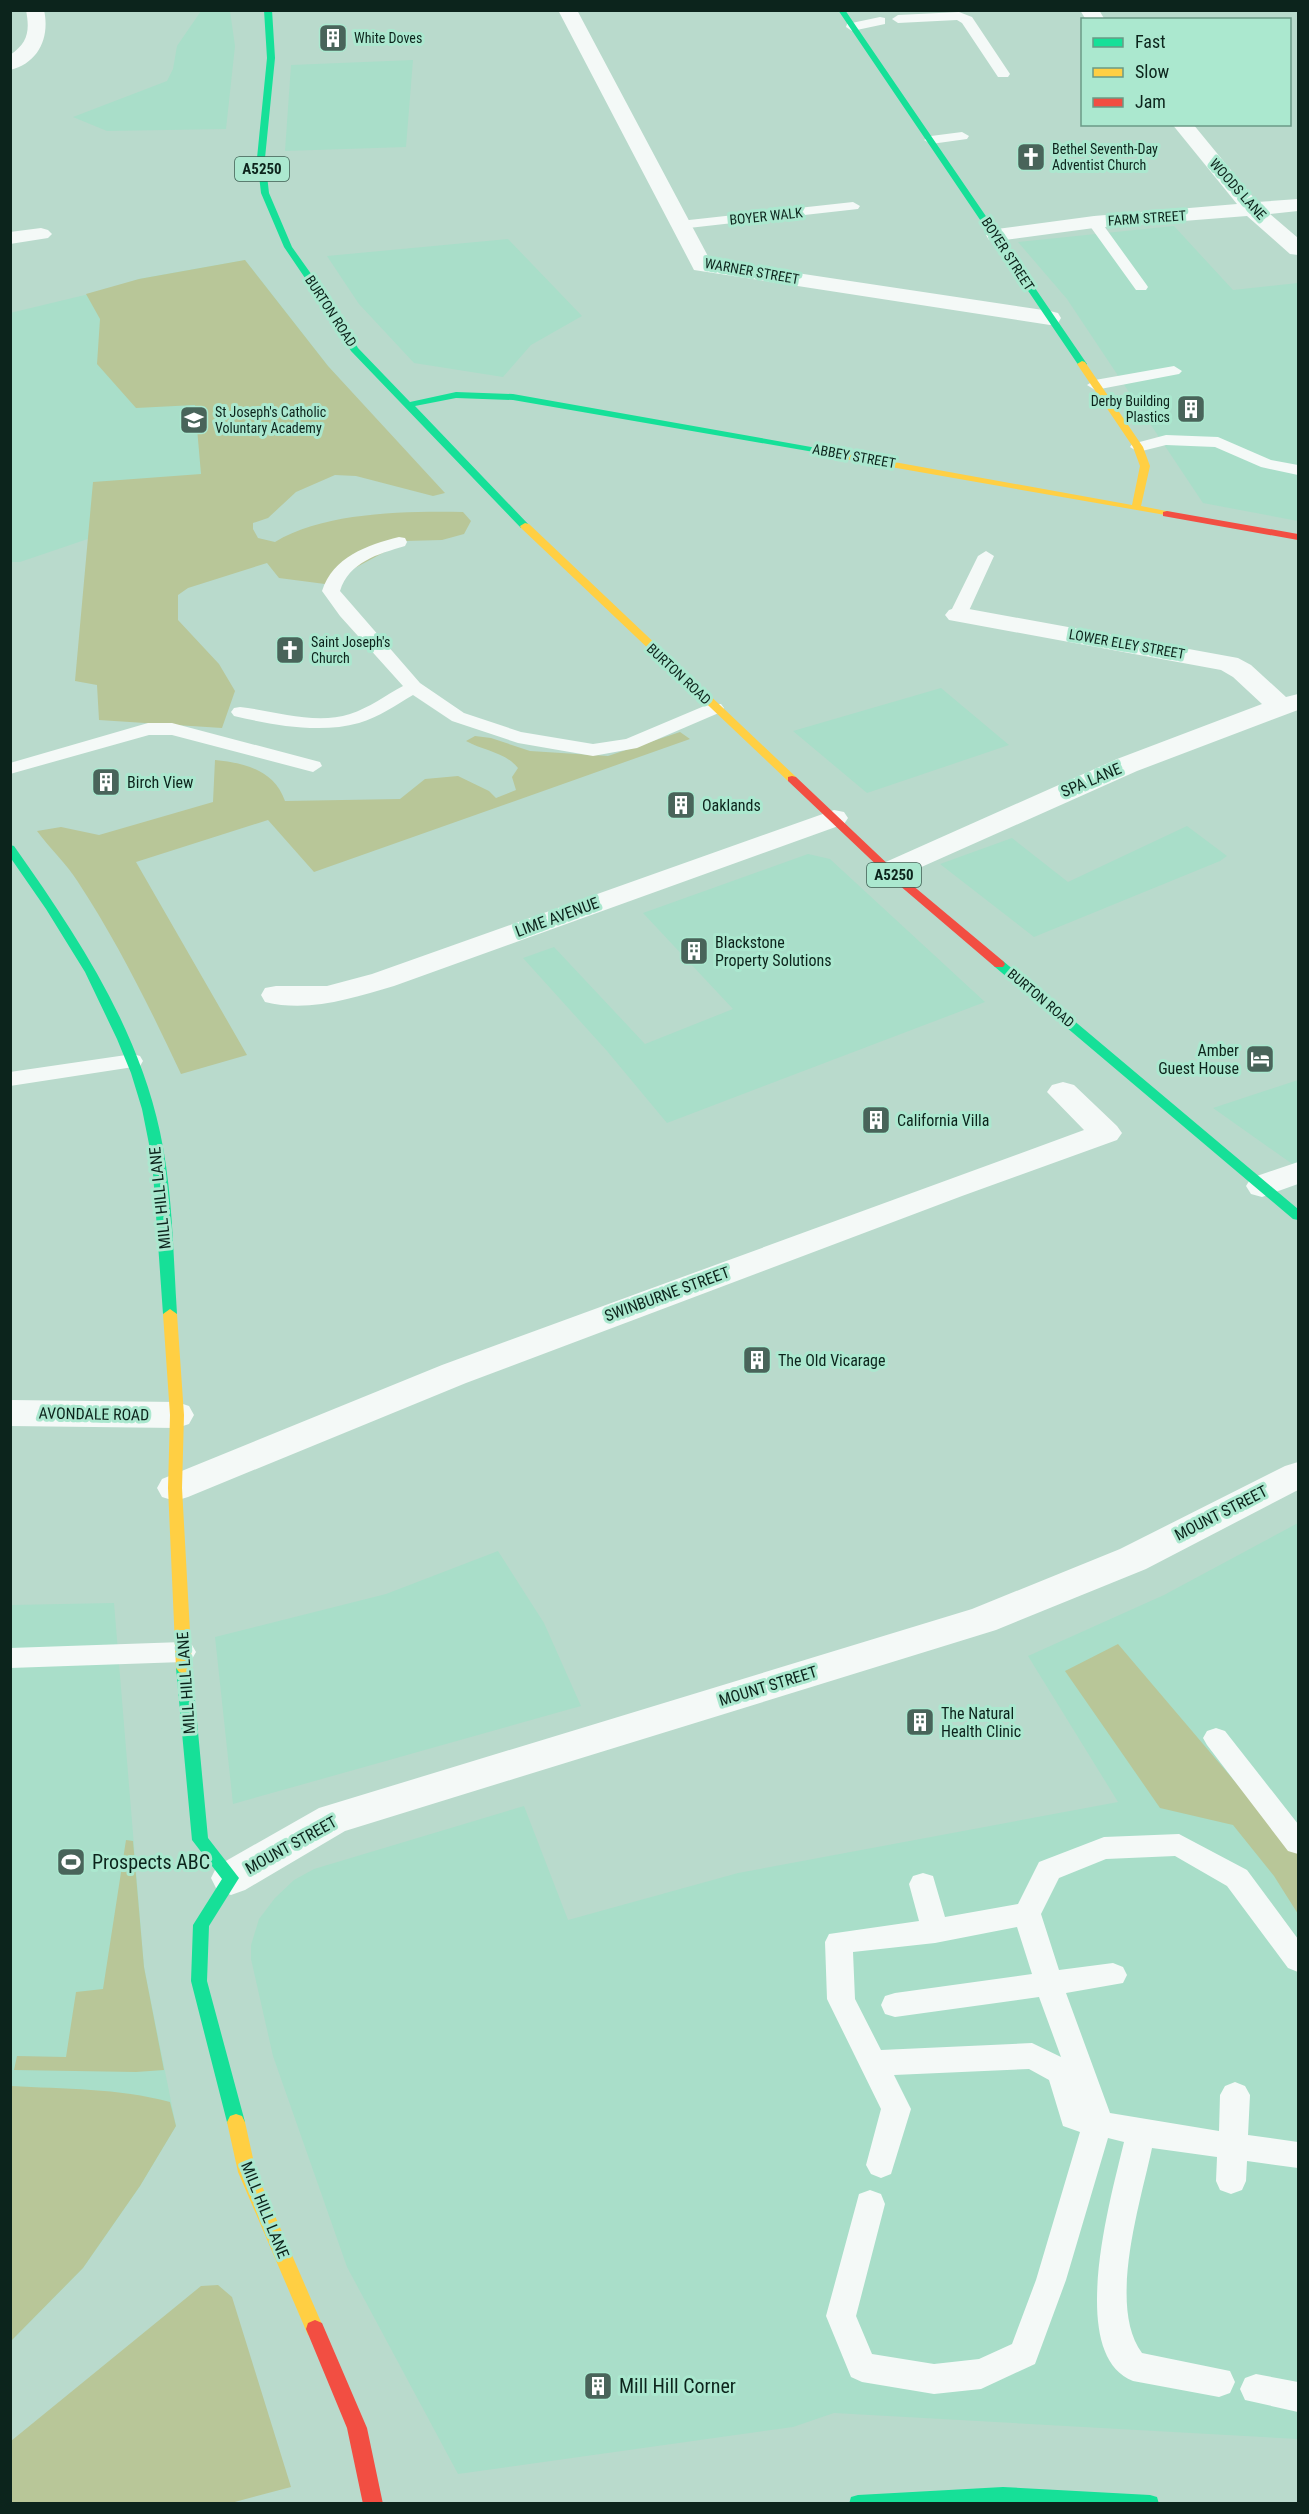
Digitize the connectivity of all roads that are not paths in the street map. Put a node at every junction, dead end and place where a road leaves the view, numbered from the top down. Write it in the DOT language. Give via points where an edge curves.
graph roads {
  1 [pos="35,10"];
  2 [pos="268,10"];
  3 [pos="567,10"];
  4 [pos="841,10"];
  5 [pos="898,19"];
  6 [pos="880,21"];
  7 [pos="852,27"];
  8 [pos="10,64"];
  9 [pos="1003,74"];
  10 [pos="1184,126"];
  11 [pos="962,136"];
  12 [pos="931,140"];
  13 [pos="1299,205"];
  14 [pos="853,206"];
  15 [pos="1252,209"];
  16 [pos="1094,222"];
  17 [pos="680,225"];
  18 [pos="41,234"];
  19 [pos="997,235"];
  20 [pos="10,238"];
  21 [pos="1299,249"];
  22 [pos="1141,287"];
  23 [pos="1050,318"];
  24 [pos="1174,371"];
  25 [pos="1095,385"];
  26 [pos="408,405"];
  27 [pos="1138,447"];
  28 [pos="1299,470"];
  29 [pos="1136,508"];
  30 [pos="1299,537"];
  31 [pos="399,542"];
  32 [pos="986,556"];
  33 [pos="958,615"];
  34 [pos="414,687"];
  35 [pos="1289,704"];
  36 [pos="715,708"];
  37 [pos="240,712"];
  38 [pos="313,766"];
  39 [pos="10,769"];
  40 [pos="834,818"];
  41 [pos="10,848"];
  42 [pos="889,871"];
  43 [pos="276,995"];
  44 [pos="133,1061"];
  45 [pos="10,1079"];
  46 [pos="1063,1092"];
  47 [pos="1299,1173"];
  48 [pos="1262,1186"];
  49 [pos="1299,1216"];
  50 [pos="10,1413"];
  51 [pos="177,1415"];
  52 [pos="1284,1481"];
  53 [pos="175,1488"];
  54 [pos="183,1652"];
  55 [pos="10,1658"];
  56 [pos="1216,1738"];
  57 [pos="1299,1843"];
  58 [pos="231,1878"];
  59 [pos="923,1884"];
  60 [pos="1027,1914"];
  61 [pos="935,1931"];
  62 [pos="1299,1960"];
  63 [pos="1113,1975"];
  64 [pos="1049,1985"];
  65 [pos="895,2006"];
  66 [pos="873,2063"];
  67 [pos="1235,2095"];
  68 [pos="1098,2121"];
  69 [pos="1141,2133"];
  70 [pos="1234,2146"];
  71 [pos="1299,2155"];
  72 [pos="881,2166"];
  73 [pos="1231,2181"];
  74 [pos="870,2204"];
  75 [pos="1219,2382"];
  76 [pos="1256,2389"];
  77 [pos="1299,2397"];
  78 [pos="1004,2500"];
  79 [pos="373,2504"];
  80 [pos="858,2504"];
  81 [pos="1150,2504"];
  1 -- 8 [label="street" via="38,38"];
  2 -- 26 [label="street, BURTON ROAD / A5250" via="271,58 261,158 269,206 288,247 354,348"];
  3 -- 17 [label="street, WARNER STREET"];
  4 -- 7 [label="street, BOYER STREET"];
  5 -- 9 [label="lane" via="949,15 967,20"];
  6 -- 7 [label="lane"];
  7 -- 12 [label="street, BOYER STREET"];
  10 -- 15 [label="street, WOODS LANE"];
  11 -- 12 [label="lane"];
  12 -- 19 [label="street, BOYER STREET"];
  13 -- 15 [label="street, FARM STREET"];
  14 -- 17 [label="lane, BOYER WALK"];
  15 -- 16 [label="street, FARM STREET"];
  15 -- 21 [label="street, WOODS LANE"];
  16 -- 19 [label="street, FARM STREET"];
  16 -- 22 [label="lane"];
  17 -- 23 [label="street, WARNER STREET" via="702,265"];
  18 -- 20 [label="street"];
  19 -- 23 [label="street, BOYER STREET"];
  23 -- 25 [label="street, BOYER STREET"];
  24 -- 25 [label="lane"];
  25 -- 27 [label="street, BOYER STREET"];
  26 -- 29 [label="street, ABBEY STREET" via="456,395 513,397"];
  26 -- 36 [label="street, BURTON ROAD / A5250" via="543,545"];
  27 -- 28 [label="lane" via="1166,440 1218,442 1267,464"];
  27 -- 29 [label="street, BOYER STREET" via="1145,466"];
  29 -- 30 [label="street, ABBEY STREET"];
  31 -- 34 [label="lane" via="372,550 350,563 338,572 331,591"];
  32 -- 33 [label="lane"];
  33 -- 35 [label="street, LOWER ELEY STREET" via="1229,664"];
  34 -- 36 [label="lane" via="458,717 518,737 593,750 630,744"];
  34 -- 37 [label="lane" via="340,722"];
  35 -- 42 [label="street, SPA LANE" via="1107,774"];
  36 -- 40 [label="street, BURTON ROAD / A5250"];
  38 -- 39 [label="lane" via="172,729 148,729"];
  40 -- 42 [label="street, BURTON ROAD / A5250"];
  40 -- 43 [label="street, LIME AVENUE" via="384,980 327,995"];
  41 -- 44 [label="street, MILL HILL LANE" via="50,904 106,996"];
  42 -- 48 [label="street, BURTON ROAD / A5250"];
  44 -- 45 [label="lane"];
  44 -- 51 [label="street, MILL HILL LANE" via="149,1112 160,1181"];
  46 -- 53 [label="street, SWINBURNE STREET" via="1107,1133 465,1370"];
  47 -- 48 [label="street"];
  48 -- 49 [label="street, BURTON ROAD / A5250"];
  50 -- 51 [label="street, AVONDALE ROAD"];
  51 -- 53 [label="street, MILL HILL LANE"];
  52 -- 58 [label="street, MOUNT STREET" via="1133,1559 983,1620 333,1819"];
  53 -- 54 [label="street, MILL HILL LANE"];
  54 -- 55 [label="lane"];
  54 -- 58 [label="street, MILL HILL LANE" via="200,1840"];
  56 -- 57 [label="lane"];
  58 -- 79 [label="street, MILL HILL LANE" via="201,1925 199,1982 247,2172 357,2427"];
  59 -- 61 [label="lane"];
  60 -- 61 [label="lane"];
  60 -- 62 [label="lane" via="1049,1870 1104,1848 1179,1845 1237,1878"];
  60 -- 64 [label="lane"];
  61 -- 66 [label="lane" via="839,1942 841,1999"];
  63 -- 64 [label="lane"];
  64 -- 65 [label="lane"];
  64 -- 68 [label="lane"];
  66 -- 68 [label="lane" via="1032,2056 1061,2072 1073,2117"];
  66 -- 72 [label="lane" via="896,2109"];
  67 -- 70 [label="lane"];
  68 -- 69 [label="lane"];
  68 -- 74 [label="lane" via="1051,2280 1024,2354 981,2374 934,2379 862,2367 842,2316"];
  69 -- 70 [label="lane"];
  69 -- 75 [label="lane" via="1115,2254 1113,2313 1118,2343 1133,2366"];
  70 -- 71 [label="lane"];
  70 -- 73 [label="lane"];
  76 -- 77 [label="lane"];
  78 -- 80 [label="street"];
  78 -- 81 [label="street"];
}
